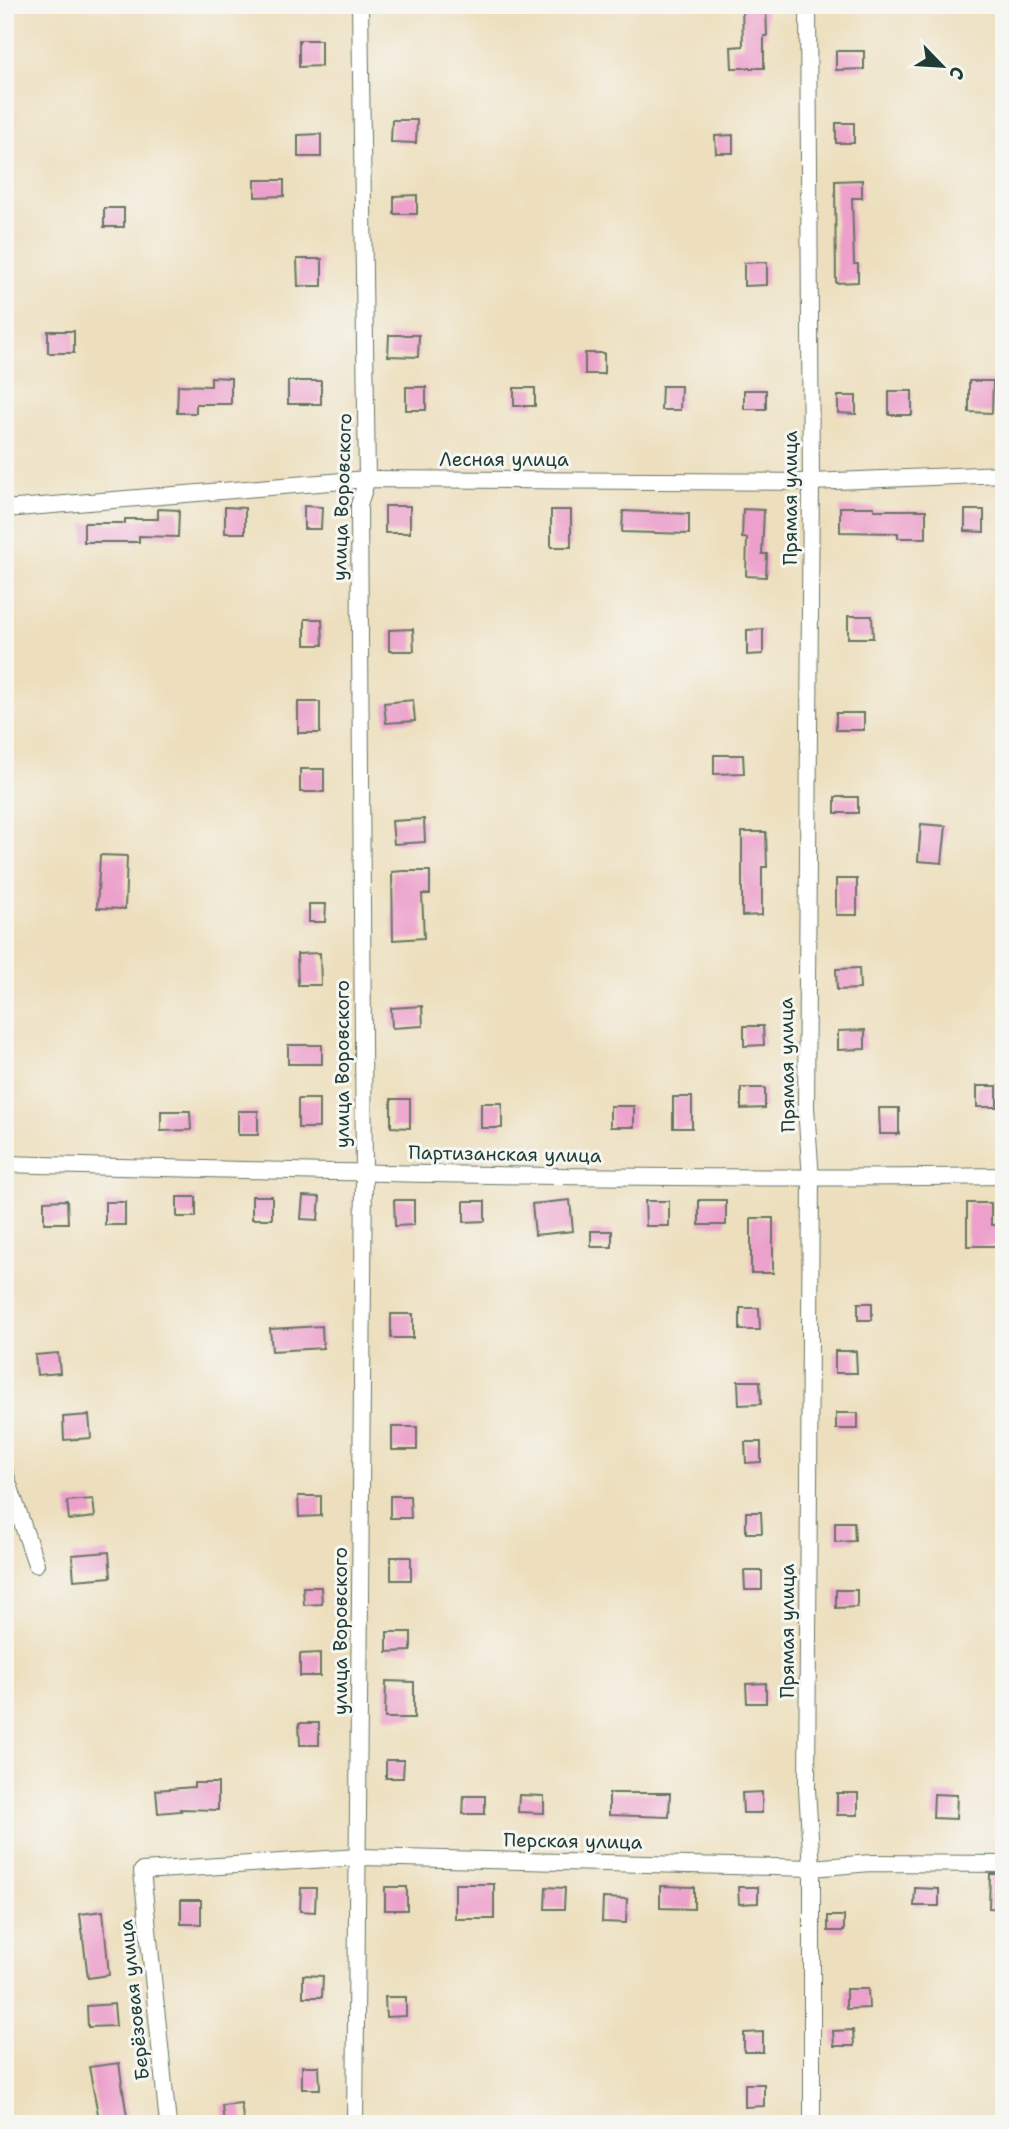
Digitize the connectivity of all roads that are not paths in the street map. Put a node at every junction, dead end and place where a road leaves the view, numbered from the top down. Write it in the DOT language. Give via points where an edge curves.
graph roads {
  1 [pos="360,5"];
  2 [pos="808,5"];
  3 [pos="1004,474"];
  4 [pos="367,479"];
  5 [pos="811,482"];
  6 [pos="5,509"];
  7 [pos="5,1164"];
  8 [pos="364,1174"];
  9 [pos="1004,1176"];
  10 [pos="811,1179"];
  11 [pos="5,1474"];
  12 [pos="36,1563"];
  13 [pos="359,1857"];
  14 [pos="1004,1864"];
  15 [pos="812,1868"];
  16 [pos="142,1871"];
  17 [pos="168,2124"];
  18 [pos="355,2124"];
  19 [pos="812,2124"];
  1 -- 4 [label="street, улица Воровского"];
  2 -- 5 [label="street, Прямая улица"];
  3 -- 5 [label="street, Лесная улица"];
  4 -- 5 [label="street, Лесная улица"];
  4 -- 6 [label="street, Лесная улица"];
  4 -- 8 [label="street, улица Воровского" via="359,505"];
  5 -- 10 [label="street, Прямая улица" via="806,1107"];
  7 -- 8 [label="street, Партизанская улица"];
  8 -- 10 [label="street, Партизанская улица"];
  8 -- 13 [label="street, улица Воровского"];
  9 -- 10 [label="street, Партизанская улица"];
  10 -- 15 [label="street, Прямая улица" via="807,1789"];
  11 -- 12 [label="street"];
  13 -- 15 [label="street, Перская улица"];
  13 -- 16 [label="street, Перская улица"];
  13 -- 18 [label="street, улица Воровского"];
  14 -- 15 [label="street, Перская улица" via="871,1863"];
  15 -- 19 [label="street, Прямая улица"];
  16 -- 17 [label="street, Берёзовая улица"];
}
